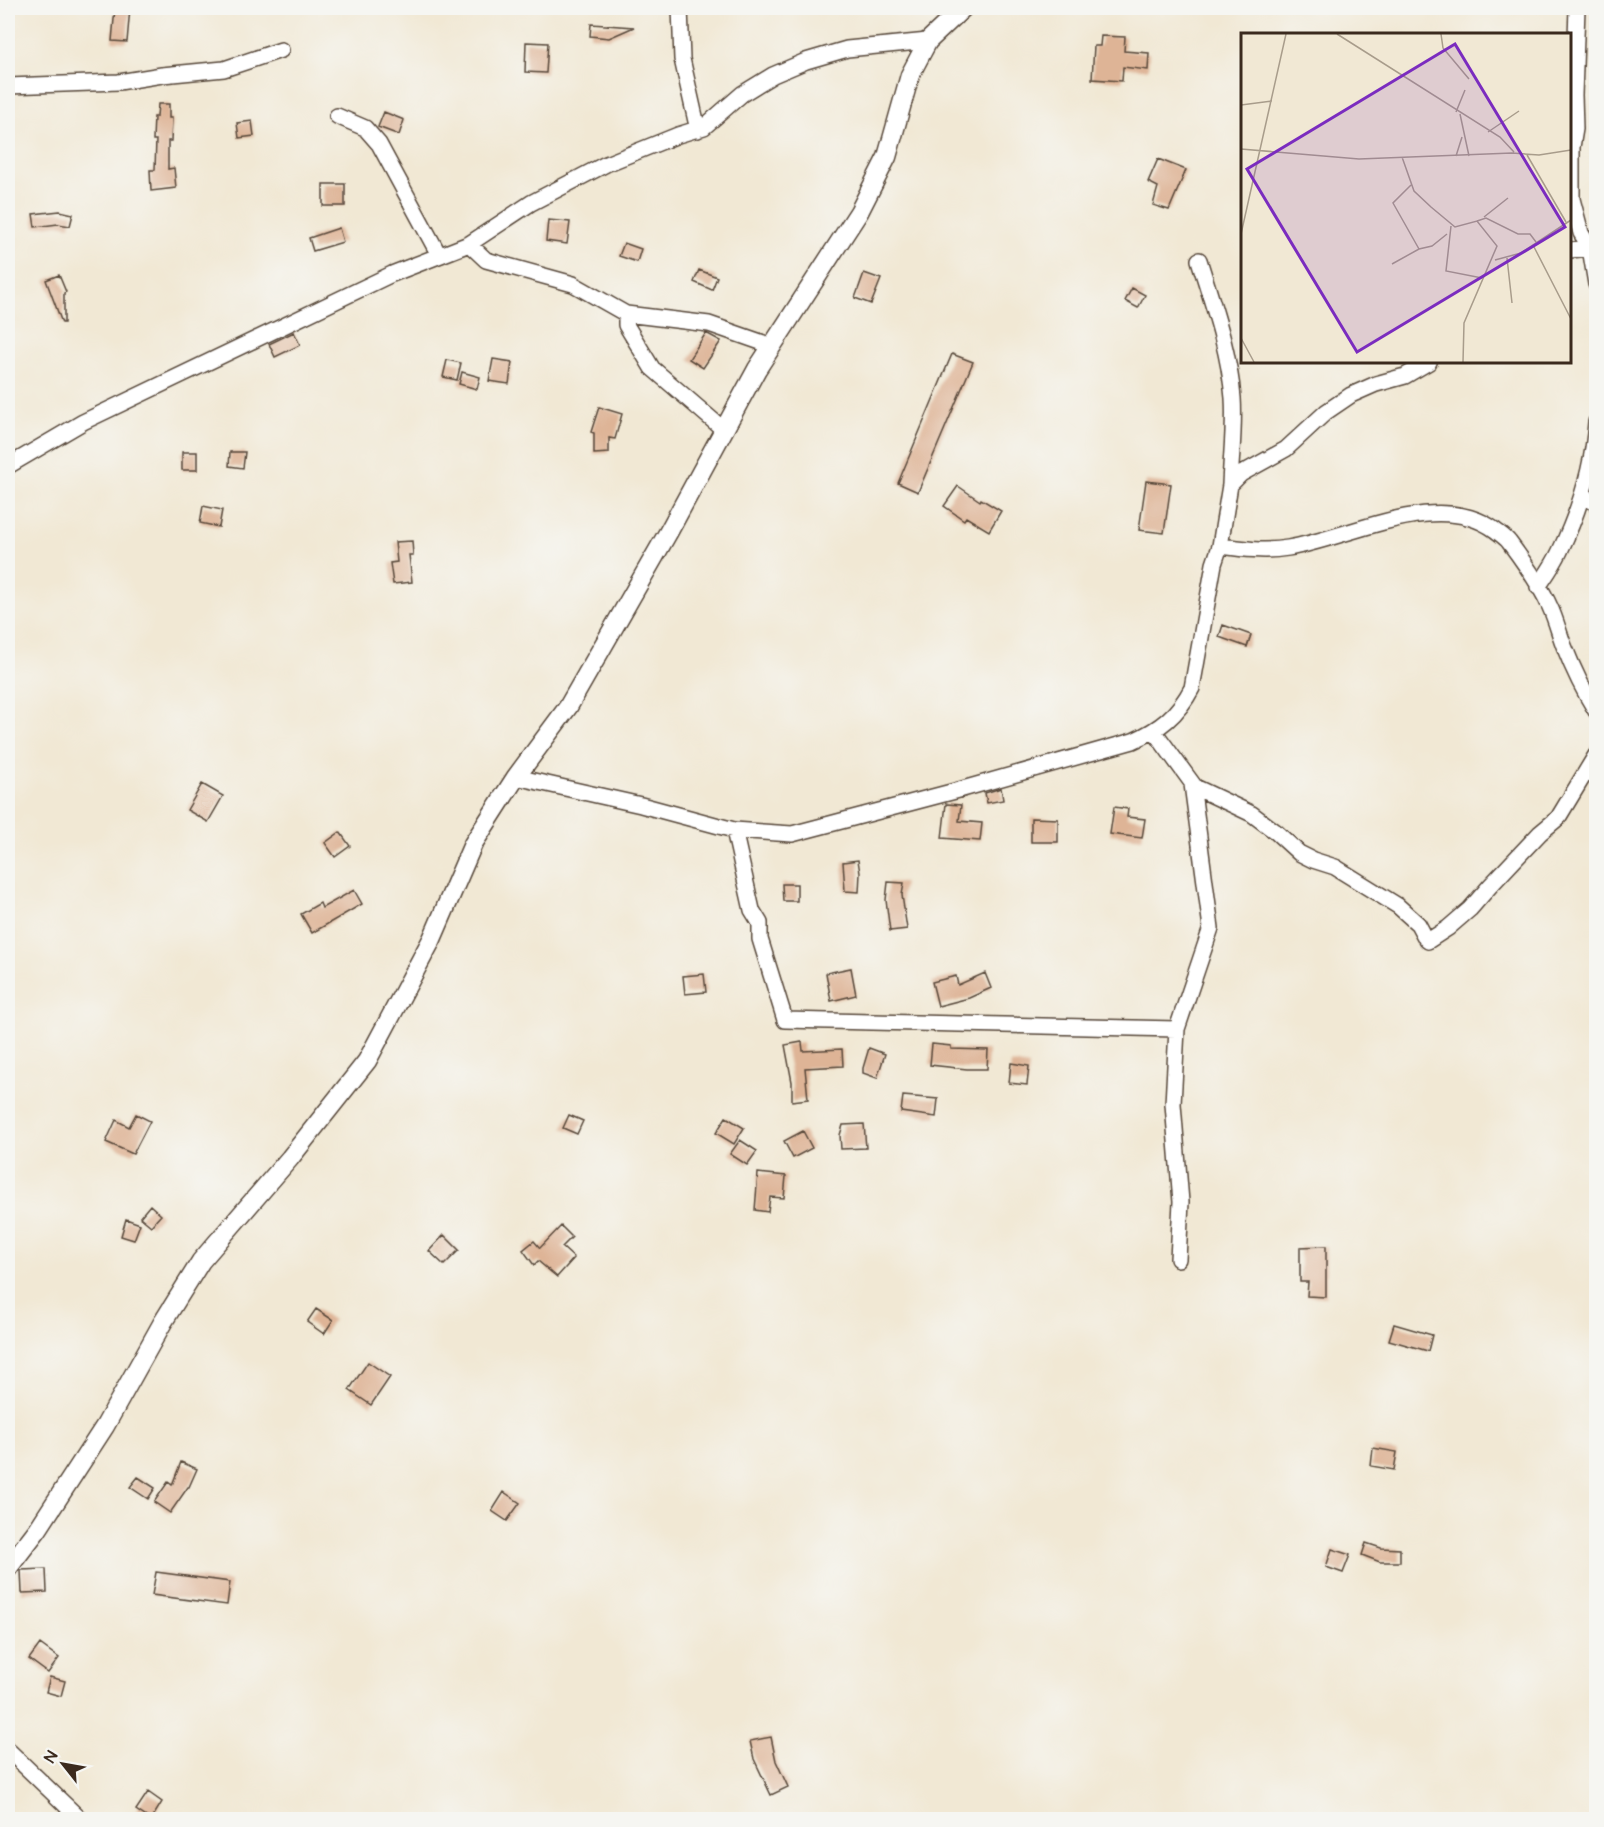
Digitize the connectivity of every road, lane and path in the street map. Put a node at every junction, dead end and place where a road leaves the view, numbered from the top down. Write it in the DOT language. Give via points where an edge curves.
graph roads {
  1 [pos="680,8"];
  2 [pos="963,8"];
  3 [pos="1577,8"];
  4 [pos="928,41"];
  5 [pos="281,50"];
  6 [pos="8,86"];
  7 [pos="337,116"];
  8 [pos="698,130"];
  9 [pos="469,244"];
  10 [pos="1590,248"];
  11 [pos="1571,250"];
  12 [pos="439,255"];
  13 [pos="1199,260"];
  14 [pos="1596,276"];
  15 [pos="626,314"];
  16 [pos="772,346"];
  17 [pos="1427,363"];
  18 [pos="1596,422"];
  19 [pos="724,430"];
  20 [pos="8,466"];
  21 [pos="1230,485"];
  22 [pos="1582,496"];
  23 [pos="1596,503"];
  24 [pos="1220,546"];
  25 [pos="1538,587"];
  26 [pos="1596,711"];
  27 [pos="1154,731"];
  28 [pos="1596,755"];
  29 [pos="516,777"];
  30 [pos="1192,784"];
  31 [pos="734,830"];
  32 [pos="1177,1029"];
  33 [pos="1178,1259"];
  34 [pos="8,1568"];
  35 [pos="8,1750"];
  36 [pos="81,1820"];
  1 -- 8 [label="street" via="682,59"];
  2 -- 4 [label="street"];
  3 -- 10 [label="street" via="1572,199 1581,233"];
  4 -- 8 [label="street" via="847,49 806,61 757,84"];
  4 -- 16 [label="street" via="910,75 887,157 859,212"];
  5 -- 6 [label="street" via="224,69 119,82"];
  7 -- 12 [label="street" via="365,128 380,144"];
  8 -- 9 [label="street" via="606,164 531,203"];
  9 -- 12 [label="street"];
  9 -- 15 [label="street" via="486,260 573,284"];
  10 -- 11 [label="street"];
  10 -- 14 [label="street"];
  12 -- 20 [label="street" via="83,422"];
  13 -- 21 [label="street" via="1226,348 1233,397"];
  15 -- 16 [label="street" via="709,324"];
  15 -- 19 [label="street" via="626,325 652,368"];
  16 -- 19 [label="street"];
  17 -- 21 [label="street" via="1405,376 1351,395 1286,449"];
  18 -- 22 [label="street"];
  19 -- 29 [label="street" via="568,707"];
  21 -- 24 [label="street"];
  22 -- 23 [label="street"];
  22 -- 25 [label="street" via="1560,552"];
  24 -- 25 [label="street" via="1286,549 1393,520 1440,513 1466,516 1507,539"];
  24 -- 27 [label="street" via="1192,688 1177,712"];
  25 -- 26 [label="street" via="1550,607 1581,687"];
  27 -- 30 [label="street"];
  27 -- 31 [label="street" via="1122,744 792,834"];
  28 -- 30 [label="street" via="1558,818 1470,909 1428,941 1418,924 1398,906 1335,867 1299,852 1252,814"];
  29 -- 31 [label="street"];
  29 -- 34 [label="street" via="473,844 432,939 367,1061 201,1261 162,1322 105,1426"];
  30 -- 32 [label="street" via="1211,928"];
  31 -- 32 [label="street" via="752,910 760,923 760,939 785,1020"];
  32 -- 33 [label="street" via="1173,1104 1181,1202"];
  35 -- 36 [label="street"];
}
